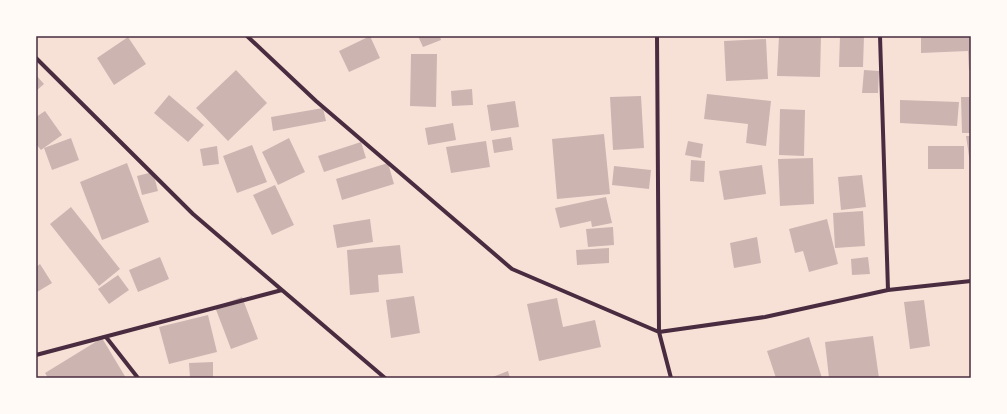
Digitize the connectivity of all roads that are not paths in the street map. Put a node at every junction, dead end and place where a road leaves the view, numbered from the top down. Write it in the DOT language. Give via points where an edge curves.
graph roads {
  1 [pos="247,36"];
  2 [pos="657,36"];
  3 [pos="880,36"];
  4 [pos="36,58"];
  5 [pos="971,280"];
  6 [pos="282,290"];
  7 [pos="888,290"];
  8 [pos="659,332"];
  9 [pos="106,337"];
  10 [pos="36,355"];
  11 [pos="138,378"];
  12 [pos="385,378"];
  13 [pos="671,378"];
  1 -- 8 [label="street" via="316,101 512,269"];
  2 -- 8 [label="street"];
  3 -- 7 [label="street"];
  4 -- 6 [label="street" via="193,214"];
  5 -- 7 [label="street"];
  6 -- 9 [label="street"];
  6 -- 12 [label="street"];
  7 -- 8 [label="street" via="765,317"];
  8 -- 13 [label="street"];
  9 -- 10 [label="street"];
  9 -- 11 [label="street"];
}
